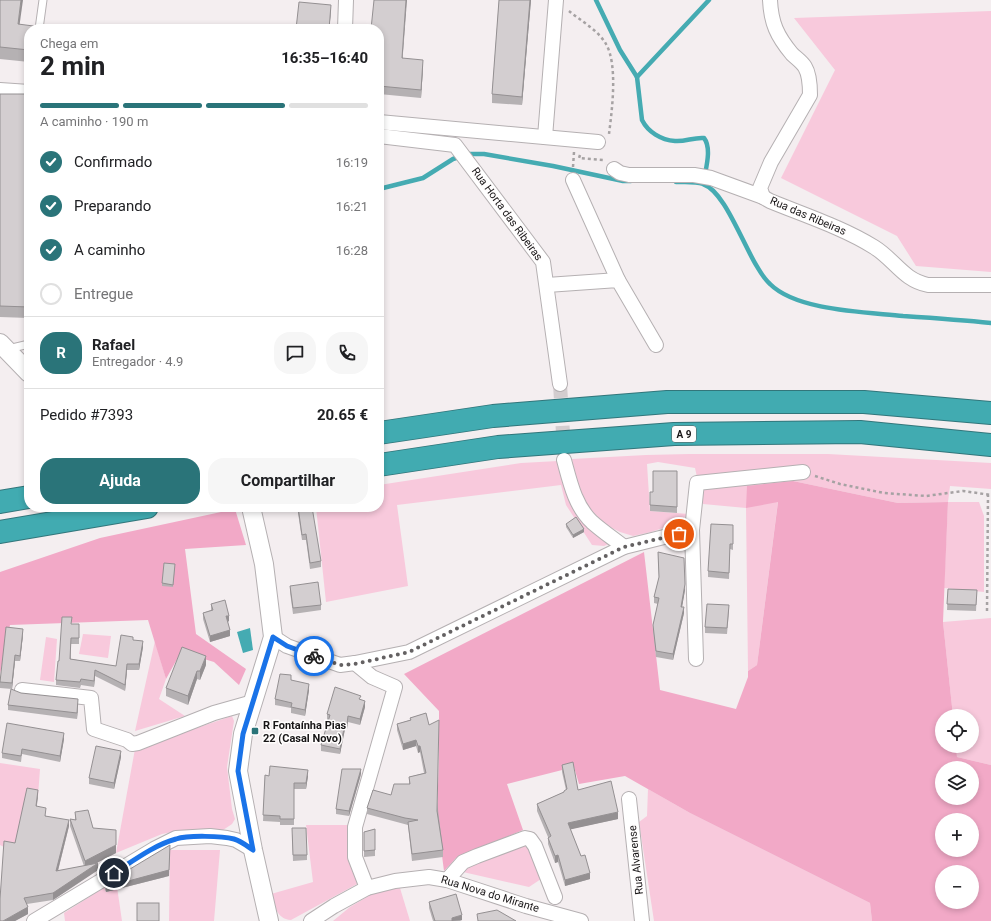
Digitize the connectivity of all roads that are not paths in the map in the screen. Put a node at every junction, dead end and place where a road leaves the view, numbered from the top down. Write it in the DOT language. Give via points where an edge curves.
graph roads {
  1 [pos="43,0"];
  2 [pos="346,0"];
  3 [pos="556,0"];
  4 [pos="770,0"];
  5 [pos="40,24"];
  6 [pos="345,24"];
  7 [pos="0,90"];
  8 [pos="24,92"];
  9 [pos="384,122"];
  10 [pos="384,137"];
  11 [pos="544,137"];
  12 [pos="603,139"];
  13 [pos="614,169"];
  14 [pos="573,180"];
  15 [pos="763,197"];
  16 [pos="618,280"];
  17 [pos="547,285"];
  18 [pos="991,285"];
  19 [pos="24,344"];
  20 [pos="656,345"];
  21 [pos="3,346"];
  22 [pos="24,368"];
  23 [pos="560,384"];
  24 [pos="991,413"];
  25 [pos="384,432"];
  26 [pos="991,445"];
  27 [pos="564,460"];
  28 [pos="384,464"];
  29 [pos="803,472"];
  30 [pos="24,498"];
  31 [pos="0,502"];
  32 [pos="118,512"];
  33 [pos="252,512"];
  34 [pos="692,530"];
  35 [pos="0,532"];
  36 [pos="624,547"];
  37 [pos="273,637"];
  38 [pos="696,659"];
  39 [pos="355,664"];
  40 [pos="22,690"];
  41 [pos="253,702"];
  42 [pos="629,799"];
  43 [pos="253,850"];
  44 [pos="447,880"];
  45 [pos="367,888"];
  46 [pos="555,897"];
  47 [pos="555,917"];
  48 [pos="34,921"];
  49 [pos="269,921"];
  50 [pos="311,921"];
  51 [pos="581,921"];
  52 [pos="642,921"];
  1 -- 5 [label="lane"];
  2 -- 6 [label="street"];
  3 -- 11 [label="street"];
  4 -- 15 [label="street" via="775,29 783,42 806,67 810,95 768,169 760,188"];
  7 -- 8 [label="street"];
  9 -- 11 [label="street"];
  10 -- 17 [label="street, Rua Horta das Ribeiras" via="455,145 544,262"];
  11 -- 12 [label="street"];
  13 -- 15 [label="street, Rua das Ribeiras" via="629,175 694,175 711,178"];
  14 -- 16 [label="street"];
  15 -- 18 [label="street, Rua das Ribeiras" via="875,247 919,283"];
  16 -- 17 [label="street"];
  16 -- 20 [label="street"];
  17 -- 23 [label="street, Rua Horta das Ribeiras"];
  19 -- 21 [label="lane"];
  21 -- 22 [label="street"];
  24 -- 25 [label="highway" via="864,402 667,402 493,416"];
  26 -- 28 [label="highway, A 9" via="860,432 674,434 498,446"];
  27 -- 36 [label="street" via="570,485 580,507 591,522"];
  29 -- 34 [label="street" via="697,483"];
  30 -- 31 [label="highway"];
  32 -- 35 [label="highway"];
  33 -- 37 [label="street" via="264,564"];
  34 -- 36 [label="street"];
  34 -- 38 [label="street"];
  36 -- 39 [label="street" via="409,652"];
  37 -- 39 [label="street" via="287,646 340,665"];
  37 -- 41 [label="street"];
  39 -- 45 [label="street" via="372,678 395,687 355,827 355,857"];
  40 -- 41 [label="street" via="91,698 94,729 132,744 214,713"];
  41 -- 43 [label="street" via="243,734 238,771"];
  42 -- 52 [label="street, Rua Alvarense"];
  43 -- 48 [label="street" via="227,838 176,838"];
  43 -- 49 [label="street"];
  44 -- 45 [label="street, Rua Nova do Mirante" via="429,877 395,881"];
  44 -- 46 [label="street" via="463,862 525,838 530,839 535,846"];
  44 -- 47 [label="street, Rua Nova do Mirante"];
  45 -- 50 [label="street, Rua Nova do Mirante"];
  47 -- 51 [label="street, Rua Nova do Mirante"];
}
